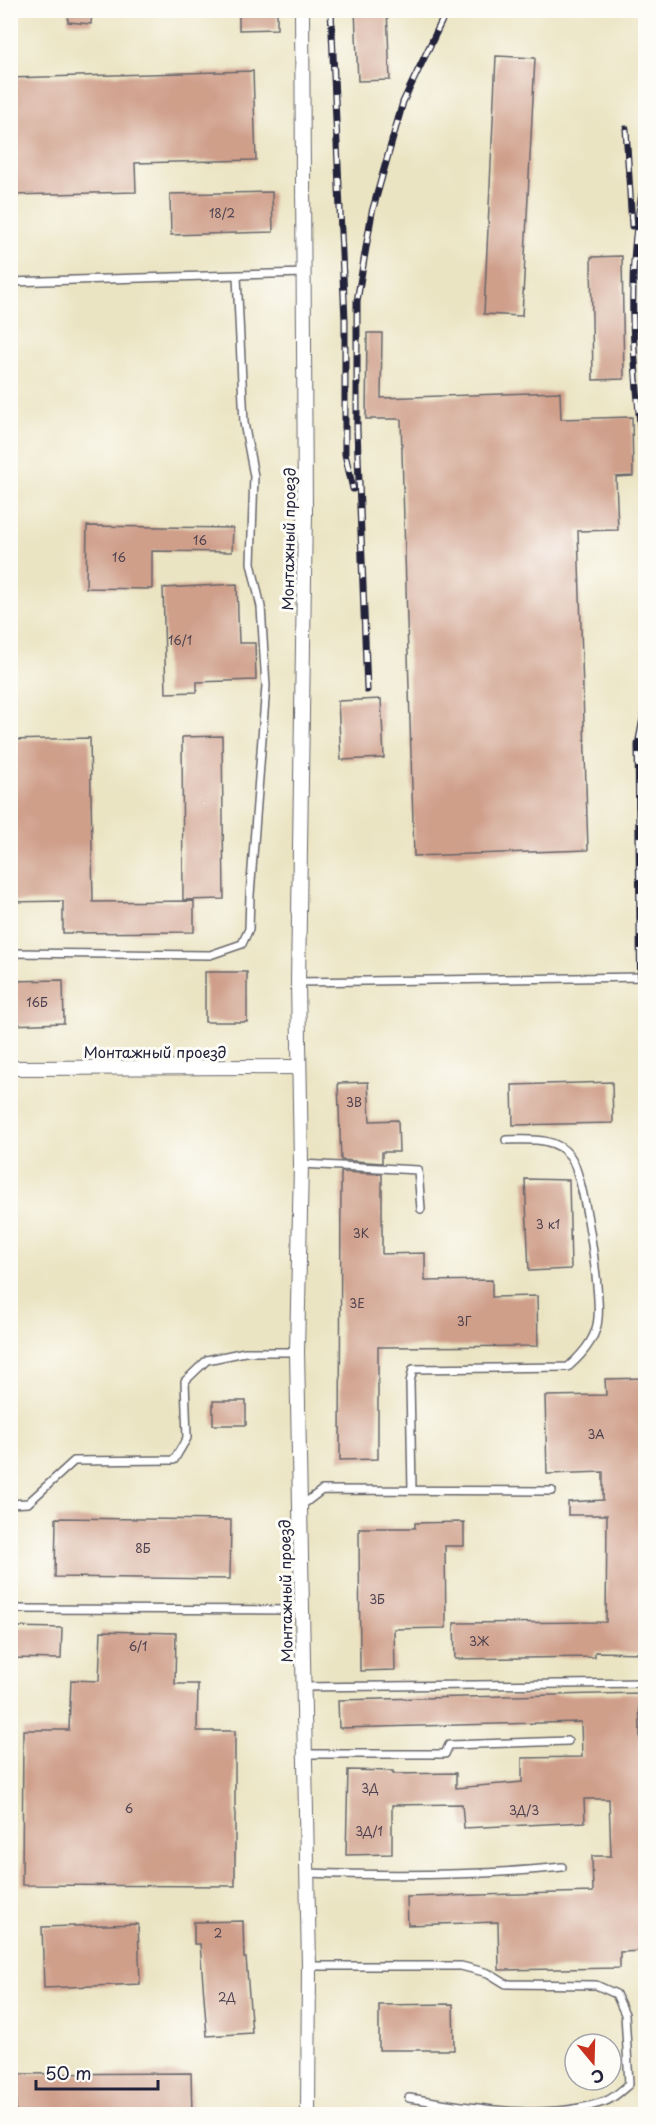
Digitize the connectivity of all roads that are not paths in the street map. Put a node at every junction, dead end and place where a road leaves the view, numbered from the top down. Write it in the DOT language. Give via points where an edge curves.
graph roads {
  1 [pos="302,10"];
  2 [pos="304,273"];
  3 [pos="237,276"];
  4 [pos="10,282"];
  5 [pos="10,953"];
  6 [pos="645,977"];
  7 [pos="298,982"];
  8 [pos="298,1067"];
  9 [pos="10,1068"];
  10 [pos="506,1140"];
  11 [pos="301,1164"];
  12 [pos="421,1209"];
  13 [pos="297,1352"];
  14 [pos="412,1490"];
  15 [pos="552,1491"];
  16 [pos="10,1504"];
  17 [pos="299,1508"];
  18 [pos="10,1609"];
  19 [pos="301,1610"];
  20 [pos="645,1683"];
  21 [pos="303,1687"];
  22 [pos="568,1742"];
  23 [pos="304,1754"];
  24 [pos="562,1867"];
  25 [pos="307,1874"];
  26 [pos="309,1966"];
  27 [pos="409,2098"];
  28 [pos="308,2115"];
  1 -- 2 [label="street, Монтажный проезд"];
  2 -- 3 [label="lane"];
  2 -- 7 [label="street, Монтажный проезд" via="305,511"];
  3 -- 4 [label="lane"];
  3 -- 5 [label="lane" via="244,423 254,476 251,562 261,607 266,686 249,929 242,944 210,955"];
  6 -- 7 [label="lane"];
  7 -- 8 [label="street, Монтажный проезд"];
  8 -- 9 [label="street, Монтажный проезд"];
  8 -- 11 [label="street, Монтажный проезд"];
  10 -- 14 [label="lane" via="549,1141 570,1156 589,1216 598,1318 587,1351 568,1367 413,1369"];
  11 -- 12 [label="lane" via="418,1170"];
  11 -- 13 [label="street, Монтажный проезд"];
  13 -- 16 [label="lane" via="245,1352 207,1360 185,1381 187,1438 174,1460 74,1461 28,1503"];
  13 -- 17 [label="street, Монтажный проезд"];
  14 -- 15 [label="lane"];
  14 -- 17 [label="lane" via="322,1490"];
  17 -- 19 [label="street, Монтажный проезд"];
  18 -- 19 [label="lane"];
  19 -- 21 [label="street, Монтажный проезд"];
  20 -- 21 [label="lane"];
  21 -- 23 [label="street, Монтажный проезд"];
  22 -- 23 [label="lane" via="449,1745 444,1754"];
  23 -- 25 [label="street, Монтажный проезд"];
  24 -- 25 [label="lane" via="423,1876"];
  25 -- 26 [label="street, Монтажный проезд"];
  26 -- 27 [label="lane" via="461,1966 488,1973 506,1984 596,1985 616,1994 625,2014 629,2084 609,2100 558,2112 472,2107"];
  26 -- 28 [label="street, Монтажный проезд"];
}
